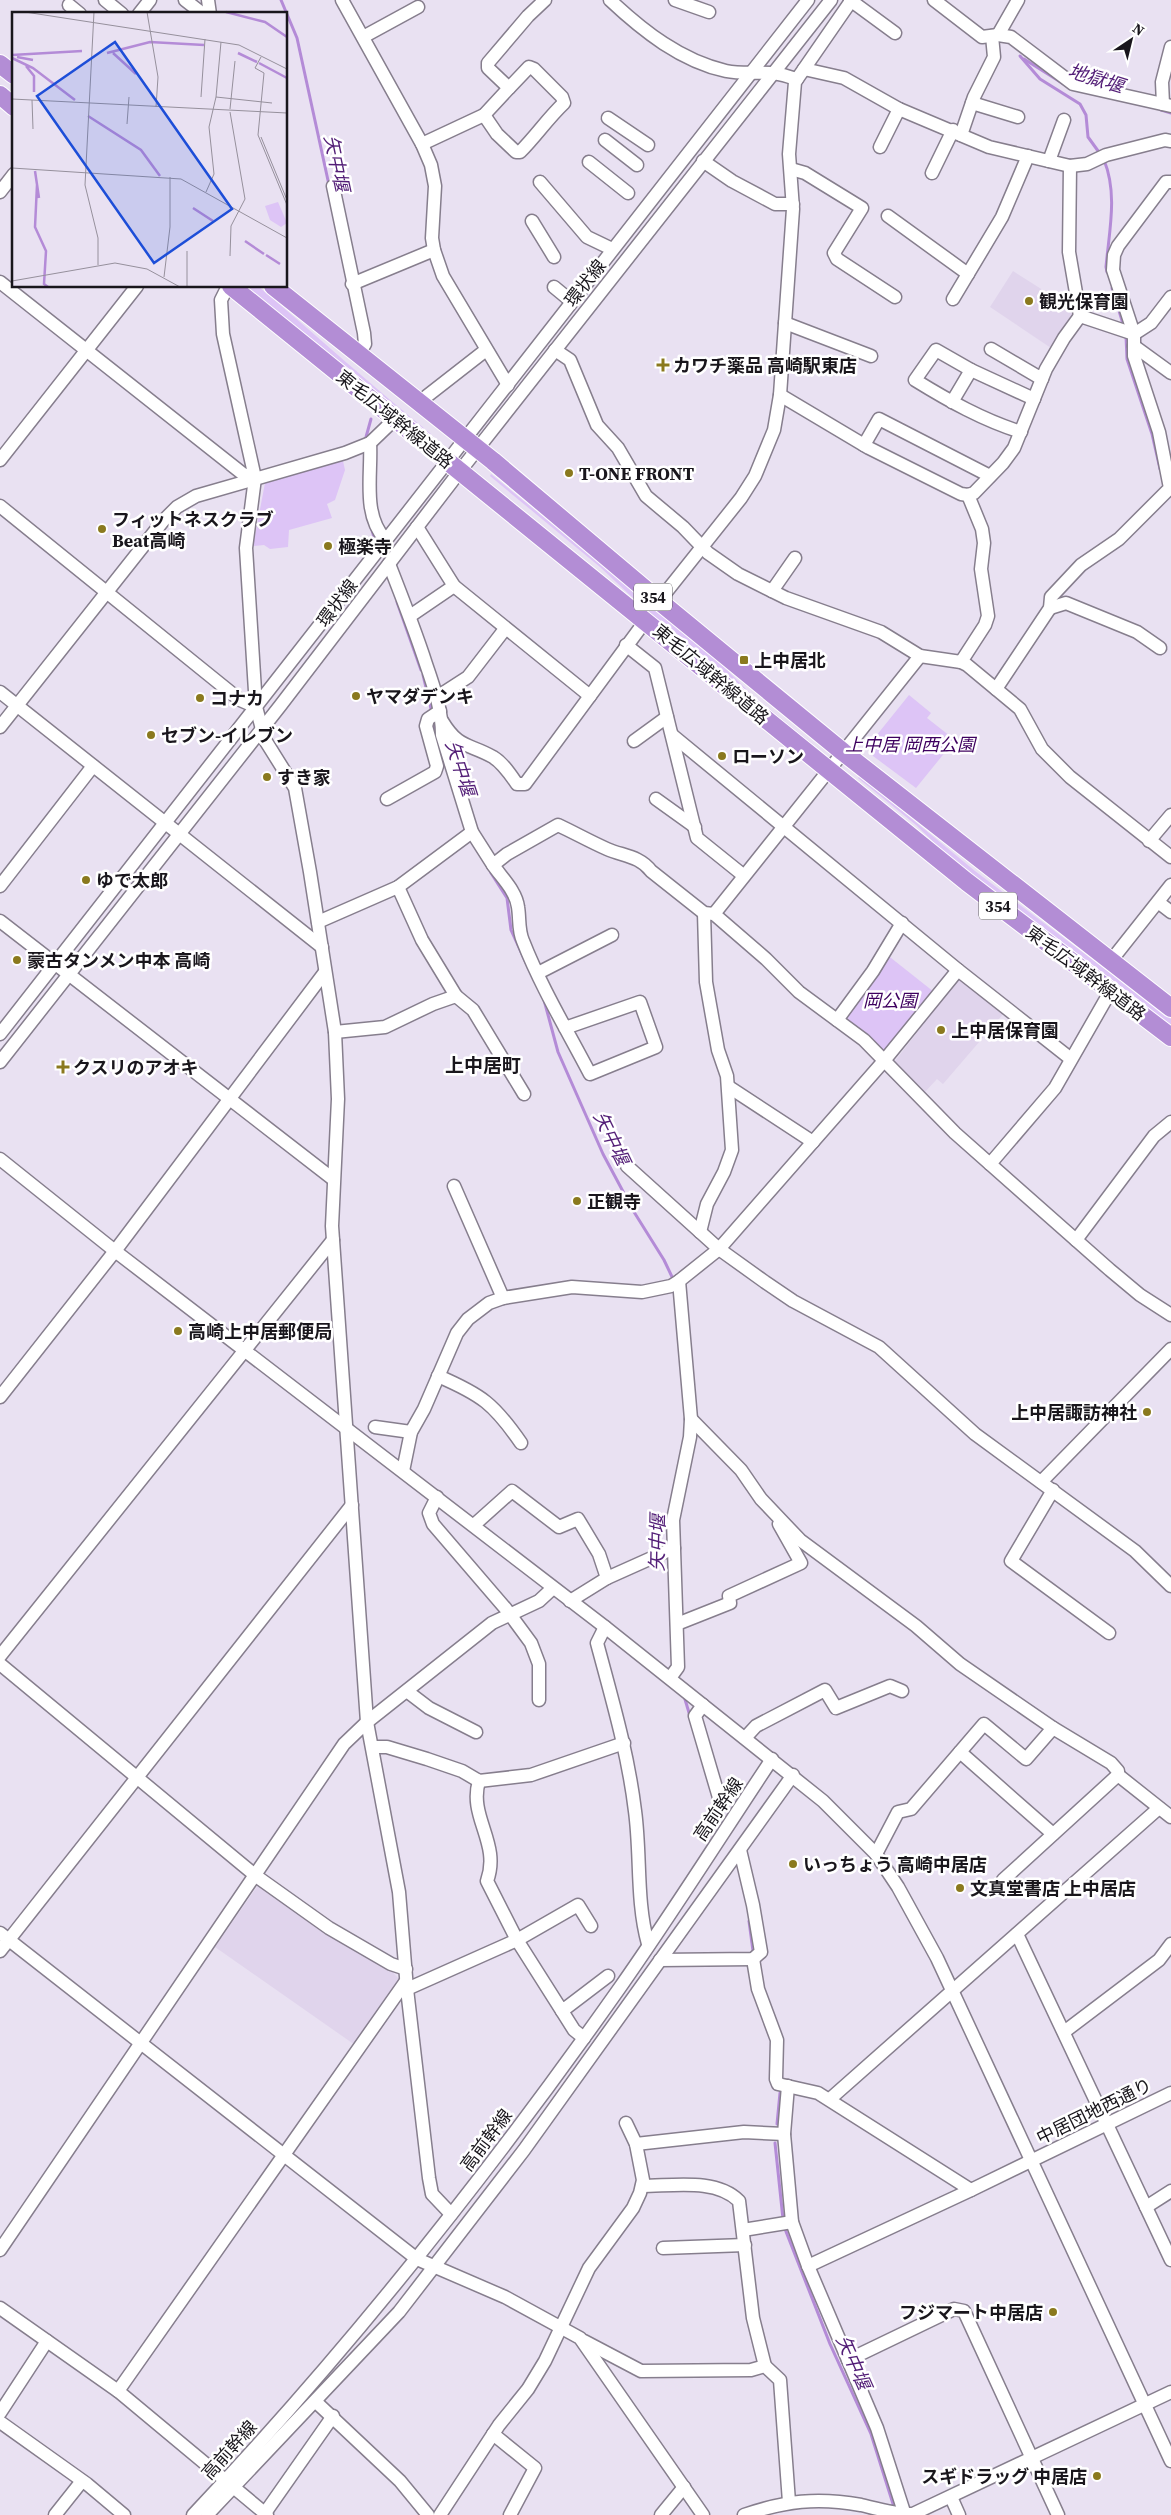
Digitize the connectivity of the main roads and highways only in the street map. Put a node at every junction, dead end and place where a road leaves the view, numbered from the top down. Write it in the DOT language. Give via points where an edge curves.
graph roads {
  1 [pos="0,64"];
  2 [pos="12,73"];
  3 [pos="0,95"];
  4 [pos="12,104"];
  5 [pos="232,288"];
  6 [pos="276,288"];
  7 [pos="1171,1008"];
  8 [pos="1171,1037"];
  1 -- 2 [label="highway"];
  3 -- 4 [label="highway"];
  5 -- 8 [label="highway, 東毛広域幹線道路 / 354" via="966,882"];
  6 -- 7 [label="highway, 東毛広域幹線道路 / 354" via="493,461 844,752"];
}
